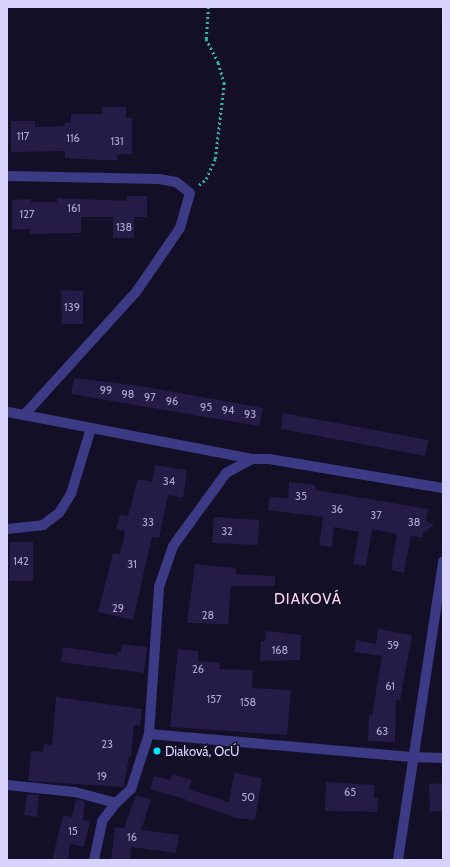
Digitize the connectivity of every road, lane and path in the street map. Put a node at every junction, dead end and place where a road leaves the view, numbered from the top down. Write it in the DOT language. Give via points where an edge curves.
graph roads {
  1 [pos="208,7"];
  2 [pos="7,176"];
  3 [pos="190,193"];
  4 [pos="7,412"];
  5 [pos="24,415"];
  6 [pos="91,428"];
  7 [pos="252,459"];
  8 [pos="443,488"];
  9 [pos="7,528"];
  10 [pos="443,561"];
  11 [pos="149,734"];
  12 [pos="414,757"];
  13 [pos="443,758"];
  14 [pos="7,785"];
  15 [pos="116,803"];
  16 [pos="94,860"];
  17 [pos="398,860"];
  1 -- 3 [label="path" via="206,39 218,63 224,84 215,159 206,179"];
  2 -- 3 [label="street" via="159,179 176,182"];
  3 -- 5 [label="street" via="180,228 136,292"];
  4 -- 5 [label="street"];
  5 -- 6 [label="street"];
  6 -- 7 [label="street"];
  6 -- 9 [label="street" via="71,494 59,513 43,525"];
  7 -- 8 [label="street" via="269,459"];
  7 -- 11 [label="street" via="226,473 173,546 159,587"];
  10 -- 12 [label="street"];
  11 -- 12 [label="street"];
  11 -- 15 [label="street" via="131,789"];
  12 -- 13 [label="street"];
  12 -- 17 [label="street"];
  14 -- 15 [label="street" via="75,792"];
  15 -- 16 [label="street" via="102,821"];
}
